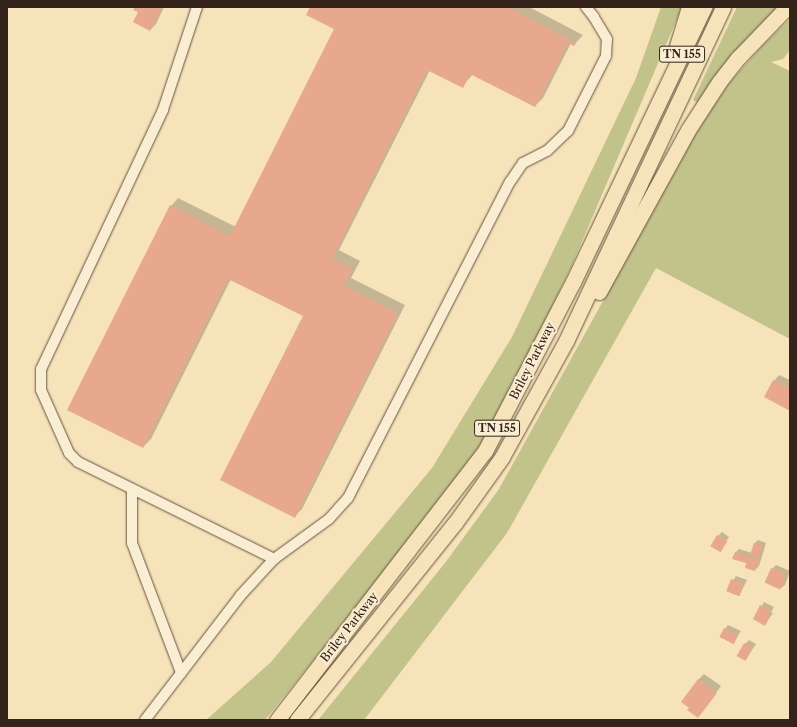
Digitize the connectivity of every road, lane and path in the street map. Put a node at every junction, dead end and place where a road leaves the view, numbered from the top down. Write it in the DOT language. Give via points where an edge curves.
graph roads {
  1 [pos="197,7"];
  2 [pos="586,7"];
  3 [pos="689,7"];
  4 [pos="704,7"];
  5 [pos="722,7"];
  6 [pos="786,7"];
  7 [pos="660,101"];
  8 [pos="566,341"];
  9 [pos="132,489"];
  10 [pos="274,559"];
  11 [pos="181,673"];
  12 [pos="145,720"];
  13 [pos="277,720"];
  14 [pos="297,720"];
  1 -- 9 [label="lane" via="163,110 41,369 41,390 69,453 78,462"];
  2 -- 10 [label="lane" via="607,39 606,56 568,130 547,151 523,163 510,182 348,498 329,519"];
  3 -- 7 [label="highway"];
  4 -- 7 [label="highway, Briley Parkway / TN 155"];
  5 -- 8 [label="highway, Briley Parkway / TN 155"];
  6 -- 8 [label="highway" via="757,36 715,88 688,130 599,292"];
  7 -- 13 [label="highway, Briley Parkway / TN 155" via="573,282 485,451"];
  8 -- 14 [label="highway, Briley Parkway / TN 155" via="502,456 455,524"];
  9 -- 10 [label="lane"];
  9 -- 11 [label="lane" via="132,543"];
  10 -- 11 [label="lane" via="240,596"];
  11 -- 12 [label="lane"];
}
